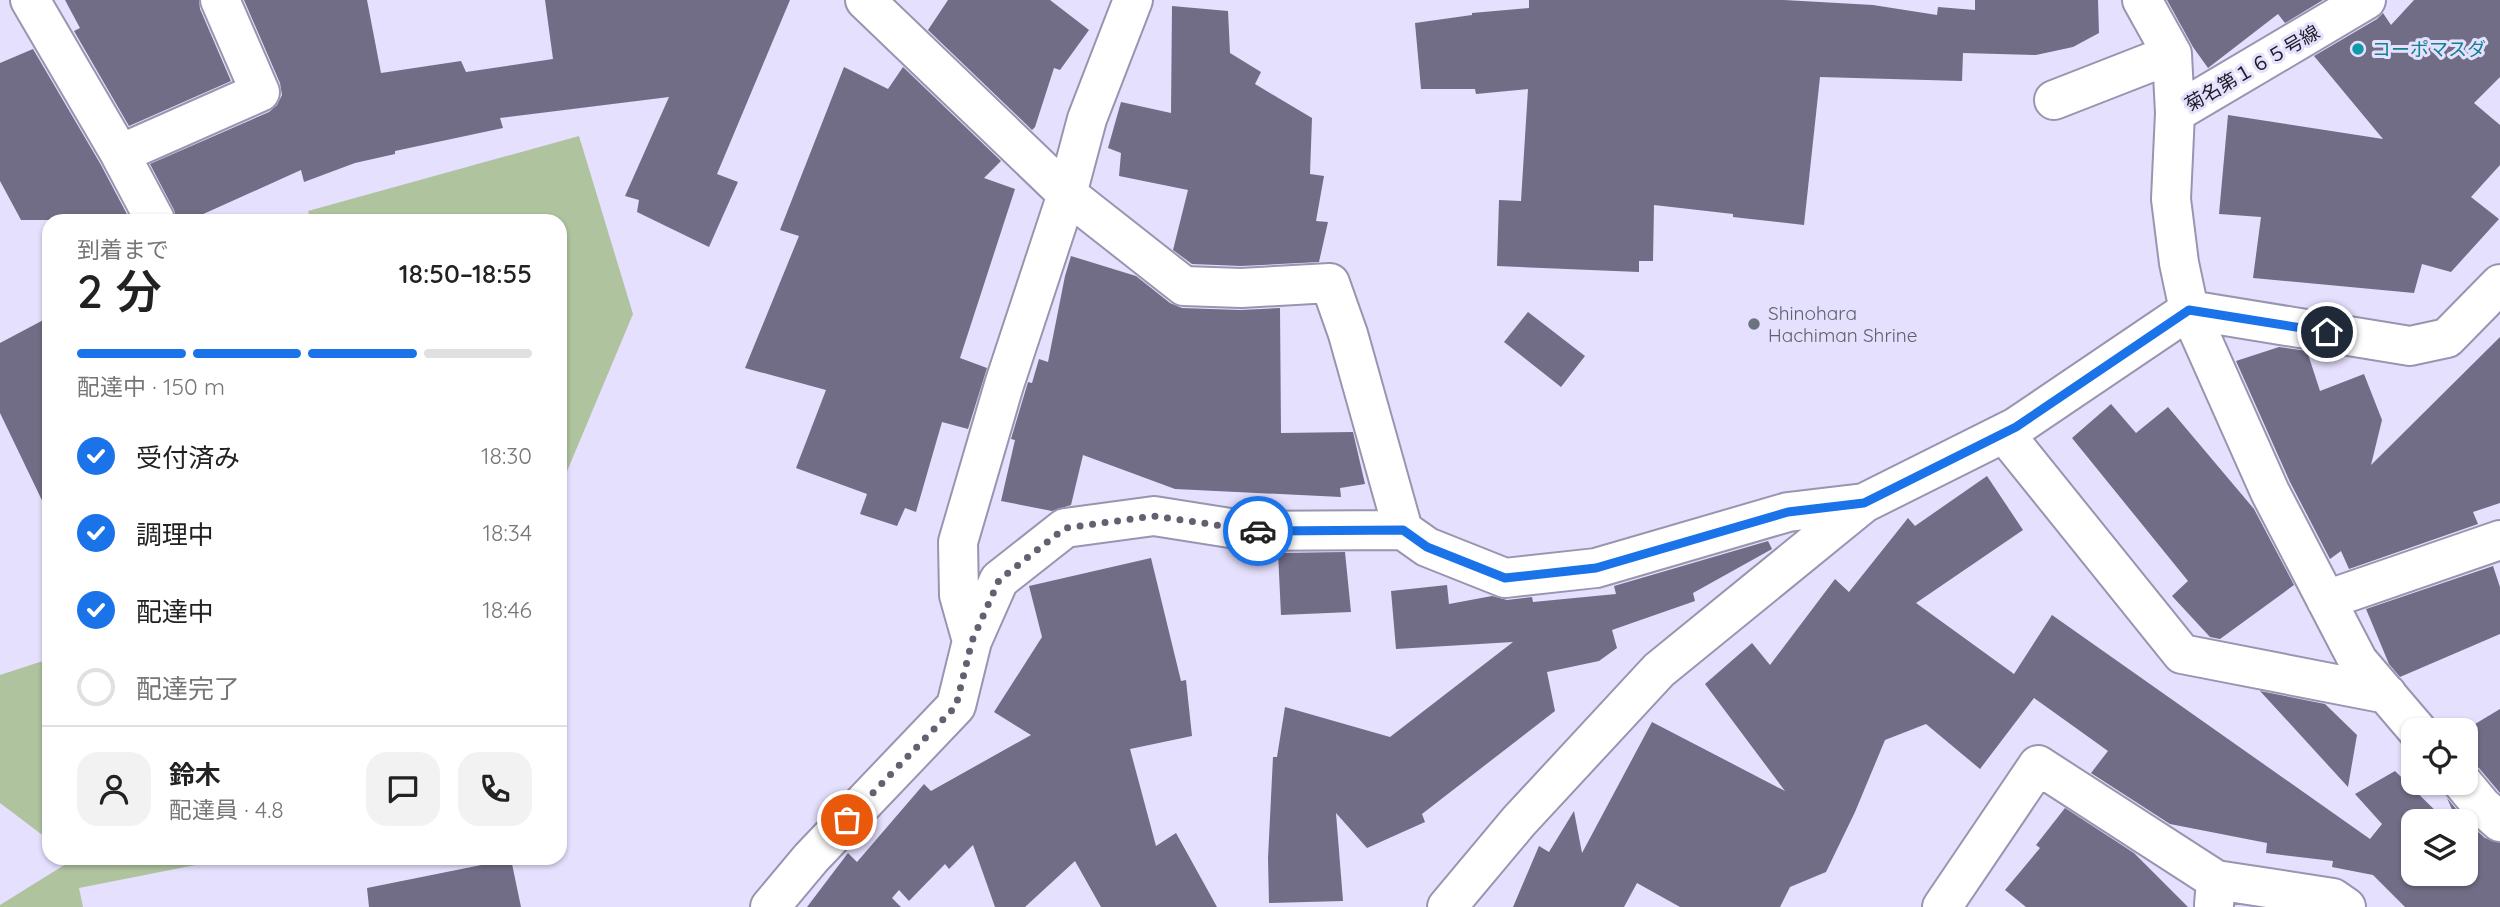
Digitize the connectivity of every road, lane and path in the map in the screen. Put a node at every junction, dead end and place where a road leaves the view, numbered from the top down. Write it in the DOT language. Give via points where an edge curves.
graph roads {
  1 [pos="30,0"];
  2 [pos="220,0"];
  3 [pos="865,0"];
  4 [pos="1133,0"];
  5 [pos="2141,0"];
  6 [pos="2365,0"];
  7 [pos="2172,54"];
  8 [pos="2054,100"];
  9 [pos="2175,113"];
  10 [pos="120,154"];
  11 [pos="1067,194"];
  12 [pos="152,214"];
  13 [pos="2500,284"];
  14 [pos="2189,310"];
  15 [pos="2004,433"];
  16 [pos="1864,503"];
  17 [pos="1403,530"];
  18 [pos="2500,540"];
  19 [pos="2326,600"];
  20 [pos="972,641"];
  21 [pos="2387,694"];
  22 [pos="2407,718"];
  23 [pos="2215,894"];
  24 [pos="770,907"];
  25 [pos="1447,907"];
  26 [pos="1942,907"];
  27 [pos="2346,907"];
  1 -- 10 [label="street"];
  2 -- 10 [label="street" via="260,92"];
  3 -- 11 [label="street"];
  4 -- 11 [label="street" via="1087,119"];
  5 -- 7 [label="street"];
  6 -- 9 [label="street, 菊名第１６５号線"];
  7 -- 8 [label="street"];
  7 -- 9 [label="street"];
  9 -- 14 [label="street" via="2171,200"];
  10 -- 12 [label="street"];
  11 -- 17 [label="street" via="1184,286 1330,283"];
  11 -- 20 [label="street" via="958,542 959,595"];
  13 -- 14 [label="street" via="2447,338 2410,346"];
  14 -- 15 [label="street"];
  14 -- 19 [label="street" via="2270,492"];
  15 -- 16 [label="street"];
  15 -- 21 [label="street" via="2182,654"];
  16 -- 17 [label="street" via="1788,512 1596,568 1505,578 1427,547"];
  16 -- 25 [label="street" via="1660,670 1519,821"];
  17 -- 20 [label="street" via="1248,531 1154,516 1065,528 999,580"];
  18 -- 19 [label="street"];
  19 -- 21 [label="street" via="2358,661"];
  20 -- 24 [label="street" via="956,706"];
  21 -- 22 [label="street"];
  23 -- 26 [label="street" via="2038,765"];
  23 -- 27 [label="street" via="2333,898"];
}
